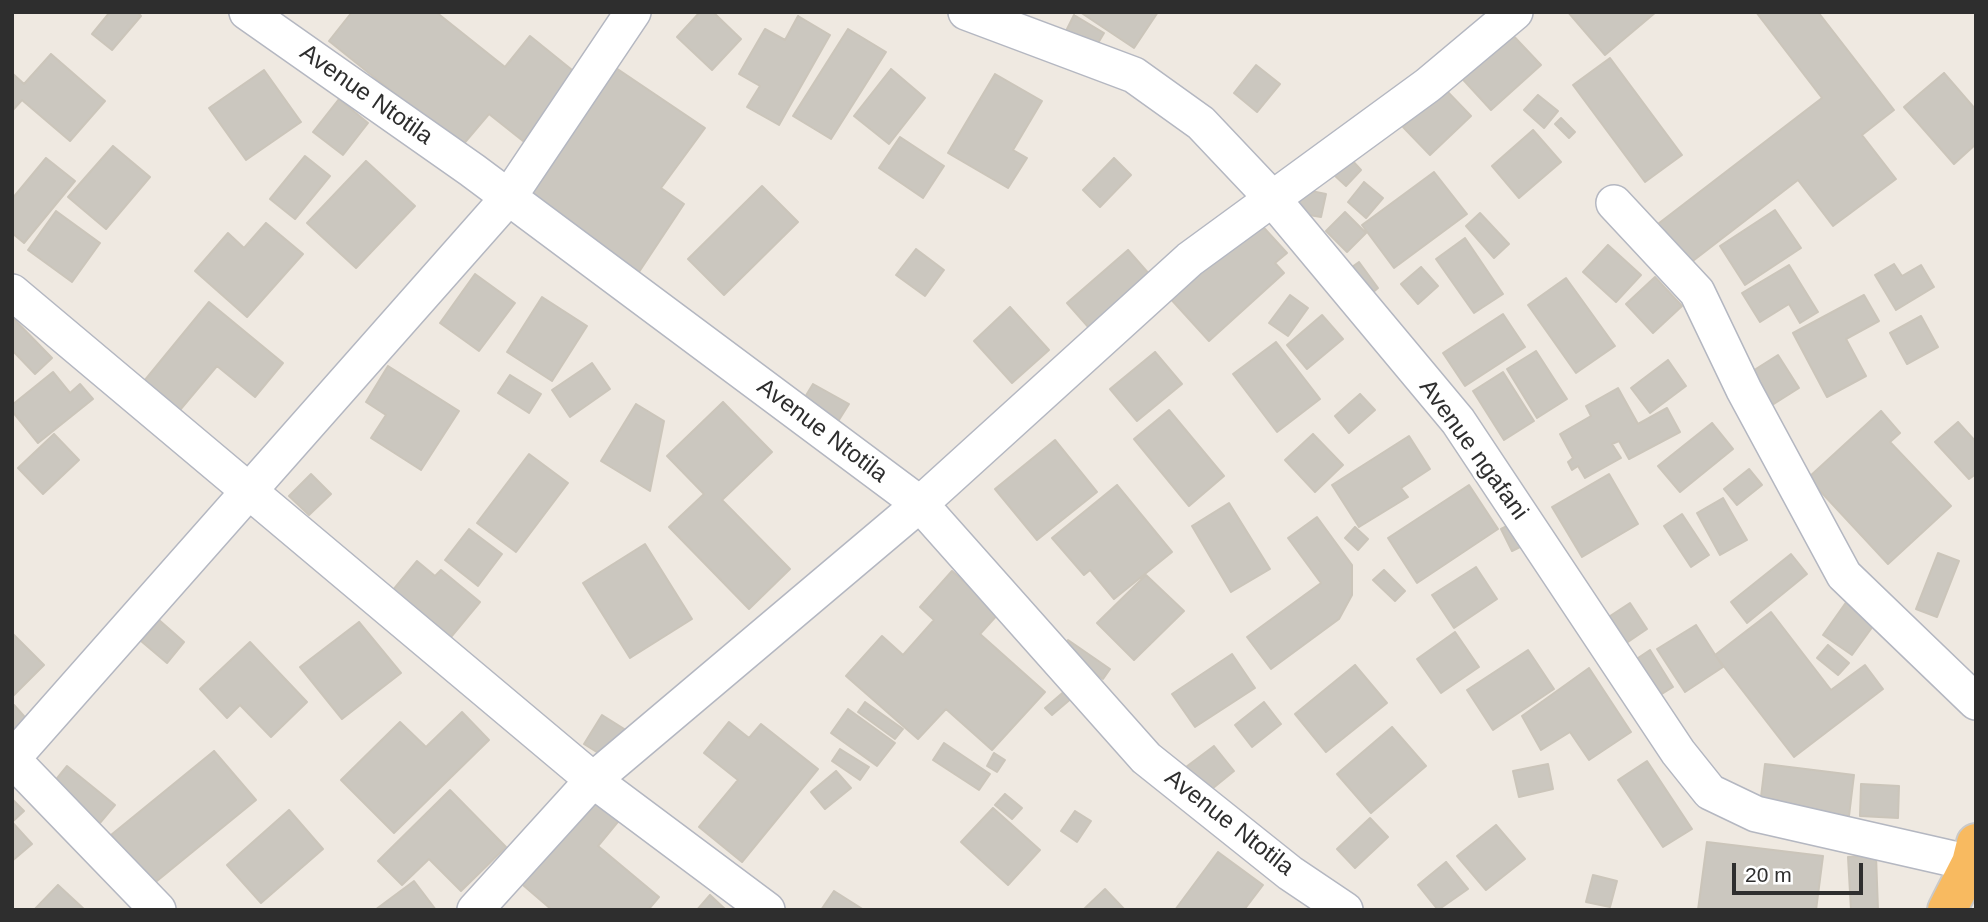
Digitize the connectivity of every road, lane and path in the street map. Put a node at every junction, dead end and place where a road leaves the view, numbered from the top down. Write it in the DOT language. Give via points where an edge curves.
graph roads {
  1 [pos="247,12"];
  2 [pos="633,12"];
  3 [pos="966,12"];
  4 [pos="1515,12"];
  5 [pos="1271,197"];
  6 [pos="508,198"];
  7 [pos="1614,203"];
  8 [pos="12,292"];
  9 [pos="250,492"];
  10 [pos="920,504"];
  11 [pos="1976,702"];
  12 [pos="593,780"];
  13 [pos="1973,853"];
  14 [pos="158,910"];
  15 [pos="475,910"];
  16 [pos="767,910"];
  17 [pos="1345,910"];
  18 [pos="1947,910"];
  1 -- 6 [label="street, Avenue Ntotila"];
  2 -- 6 [label="street"];
  3 -- 5 [label="street, Avenue ngafani" via="1134,75 1201,123"];
  4 -- 5 [label="street" via="1428,85"];
  5 -- 10 [label="street" via="1190,259"];
  5 -- 13 [label="street, Avenue ngafani" via="1458,421 1678,752 1710,792 1756,814"];
  6 -- 9 [label="street"];
  6 -- 10 [label="street, Avenue Ntotila"];
  7 -- 11 [label="street" via="1697,292 1844,575"];
  8 -- 9 [label="street"];
  9 -- 12 [label="street"];
  9 -- 14 [label="street" via="12,759"];
  10 -- 12 [label="street"];
  10 -- 17 [label="street, Avenue Ntotila" via="1146,758 1290,873"];
  12 -- 15 [label="street"];
  12 -- 16 [label="street"];
  13 -- 18 [label="highway"];
}
